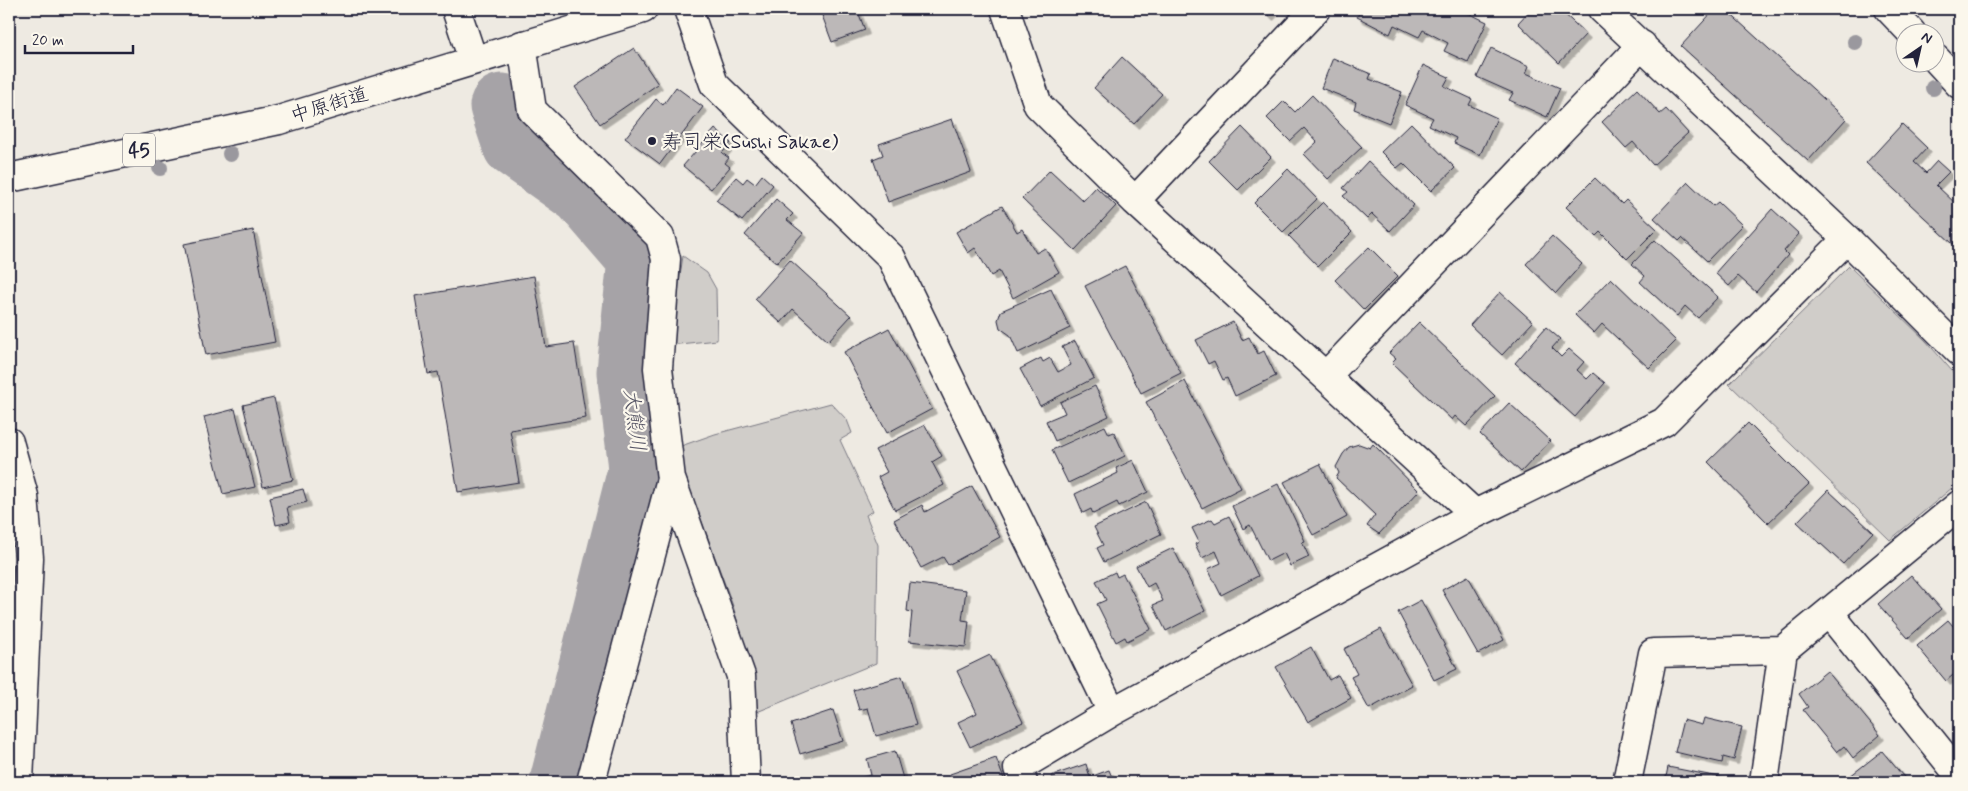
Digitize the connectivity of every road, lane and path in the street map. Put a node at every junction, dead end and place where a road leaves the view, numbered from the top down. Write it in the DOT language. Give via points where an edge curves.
graph roads {
  1 [pos="456,9"];
  2 [pos="643,9"];
  3 [pos="688,9"];
  4 [pos="1005,9"];
  5 [pos="1316,9"];
  6 [pos="1602,9"];
  7 [pos="1889,9"];
  8 [pos="1901,22"];
  9 [pos="522,45"];
  10 [pos="1642,45"];
  11 [pos="474,60"];
  12 [pos="1946,70"];
  13 [pos="1959,84"];
  14 [pos="9,178"];
  15 [pos="1135,201"];
  16 [pos="1847,239"];
  17 [pos="1959,351"];
  18 [pos="1326,376"];
  19 [pos="9,442"];
  20 [pos="671,479"];
  21 [pos="1959,505"];
  22 [pos="1476,514"];
  23 [pos="1830,614"];
  24 [pos="1783,650"];
  25 [pos="1112,712"];
  26 [pos="1959,775"];
  27 [pos="19,782"];
  28 [pos="591,782"];
  29 [pos="746,782"];
  30 [pos="1023,782"];
  31 [pos="1627,782"];
  32 [pos="1764,782"];
  1 -- 11 [label="street"];
  2 -- 9 [label="street, 中原街道 / 45"];
  3 -- 25 [label="street" via="714,84 892,257"];
  4 -- 15 [label="street" via="1038,105"];
  5 -- 15 [label="street"];
  6 -- 10 [label="street"];
  7 -- 8 [label="street"];
  9 -- 11 [label="street, 中原街道 / 45"];
  9 -- 20 [label="street" via="532,110 660,237 666,259 658,368"];
  10 -- 16 [label="street"];
  10 -- 18 [label="street"];
  11 -- 14 [label="street, 中原街道 / 45" via="278,120"];
  12 -- 13 [label="street"];
  15 -- 18 [label="street"];
  16 -- 17 [label="street"];
  16 -- 22 [label="street" via="1664,422"];
  18 -- 22 [label="street"];
  19 -- 27 [label="street" via="24,496 29,558"];
  20 -- 28 [label="street"];
  20 -- 29 [label="street" via="741,676"];
  21 -- 23 [label="street"];
  22 -- 25 [label="street"];
  23 -- 24 [label="street"];
  23 -- 26 [label="street"];
  24 -- 31 [label="street" via="1653,654"];
  24 -- 32 [label="street"];
  25 -- 30 [label="street" via="1018,768"];
}
